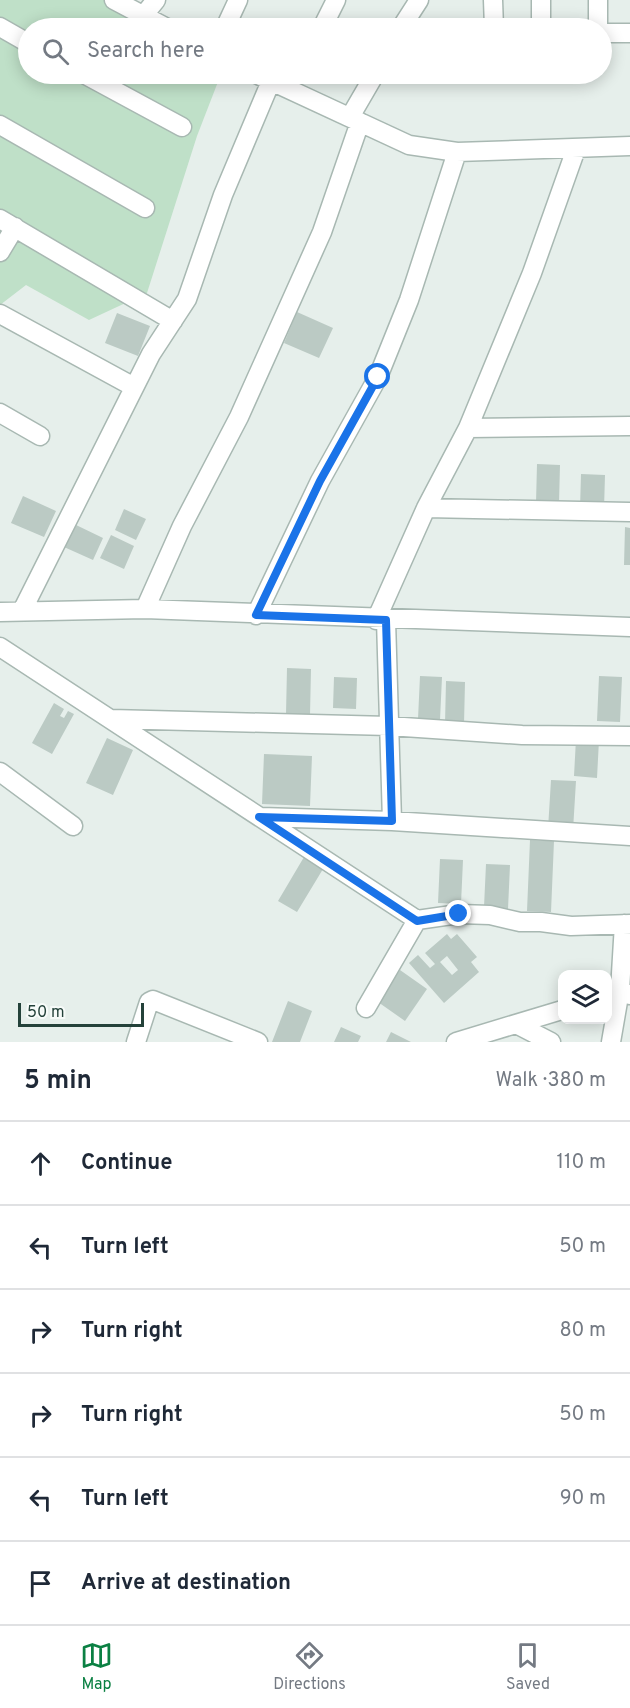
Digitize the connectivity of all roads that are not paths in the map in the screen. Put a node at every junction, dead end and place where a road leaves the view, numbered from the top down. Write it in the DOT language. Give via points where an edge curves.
graph roads {
  1 [pos="114,0"];
  2 [pos="156,0"];
  3 [pos="238,0"];
  4 [pos="336,0"];
  5 [pos="418,0"];
  6 [pos="493,0"];
  7 [pos="541,0"];
  8 [pos="598,0"];
  9 [pos="143,16"];
  10 [pos="147,18"];
  11 [pos="230,18"];
  12 [pos="327,18"];
  13 [pos="407,18"];
  14 [pos="494,18"];
  15 [pos="541,18"];
  16 [pos="598,18"];
  17 [pos="0,27"];
  18 [pos="612,33"];
  19 [pos="630,33"];
  20 [pos="18,37"];
  21 [pos="102,84"];
  22 [pos="272,84"];
  23 [pos="287,84"];
  24 [pos="371,84"];
  25 [pos="355,119"];
  26 [pos="0,125"];
  27 [pos="182,127"];
  28 [pos="630,146"];
  29 [pos="576,149"];
  30 [pos="457,152"];
  31 [pos="145,208"];
  32 [pos="7,223"];
  33 [pos="0,252"];
  34 [pos="0,314"];
  35 [pos="173,321"];
  36 [pos="134,387"];
  37 [pos="0,412"];
  38 [pos="630,426"];
  39 [pos="468,428"];
  40 [pos="40,436"];
  41 [pos="426,508"];
  42 [pos="630,512"];
  43 [pos="145,609"];
  44 [pos="22,611"];
  45 [pos="0,612"];
  46 [pos="256,615"];
  47 [pos="381,620"];
  48 [pos="630,627"];
  49 [pos="0,647"];
  50 [pos="111,719"];
  51 [pos="389,726"];
  52 [pos="630,736"];
  53 [pos="0,772"];
  54 [pos="259,817"];
  55 [pos="392,821"];
  56 [pos="73,826"];
  57 [pos="630,836"];
  58 [pos="417,921"];
  59 [pos="627,924"];
  60 [pos="619,993"];
  61 [pos="366,1008"];
  62 [pos="558,1012"];
  63 [pos="506,1031"];
  64 [pos="136,1042"];
  65 [pos="258,1042"];
  66 [pos="456,1042"];
  67 [pos="551,1042"];
  68 [pos="611,1042"];
  1 -- 9 [label="street"];
  2 -- 9 [label="street"];
  3 -- 11 [label="street"];
  4 -- 12 [label="street"];
  5 -- 13 [label="street"];
  6 -- 14 [label="street"];
  7 -- 15 [label="street"];
  8 -- 16 [label="street"];
  9 -- 10 [label="street"];
  17 -- 20 [label="street"];
  18 -- 19 [label="street"];
  21 -- 27 [label="street"];
  22 -- 35 [label="street" via="223,195 187,299"];
  23 -- 25 [label="street"];
  24 -- 25 [label="street"];
  25 -- 30 [label="street" via="409,145"];
  25 -- 43 [label="street" via="322,232 239,417 182,526"];
  26 -- 31 [label="street"];
  28 -- 29 [label="street"];
  29 -- 30 [label="street"];
  29 -- 39 [label="street" via="532,273"];
  30 -- 46 [label="street" via="409,300 378,377 320,481"];
  32 -- 33 [label="street"];
  32 -- 35 [label="street"];
  34 -- 36 [label="street"];
  35 -- 36 [label="street"];
  36 -- 44 [label="street"];
  37 -- 40 [label="street"];
  38 -- 39 [label="street"];
  39 -- 41 [label="street"];
  41 -- 42 [label="street"];
  41 -- 47 [label="street"];
  43 -- 44 [label="street"];
  43 -- 46 [label="street"];
  44 -- 45 [label="street"];
  46 -- 47 [label="street"];
  47 -- 48 [label="street"];
  47 -- 51 [label="street"];
  49 -- 50 [label="street"];
  50 -- 51 [label="street"];
  50 -- 54 [label="street"];
  51 -- 52 [label="street" via="522,735"];
  51 -- 55 [label="street"];
  53 -- 56 [label="street"];
  54 -- 55 [label="street"];
  54 -- 58 [label="street"];
  55 -- 57 [label="street"];
  58 -- 59 [label="street" via="459,914 571,926"];
  58 -- 61 [label="street"];
  59 -- 60 [label="street"];
  60 -- 68 [label="street"];
  62 -- 63 [label="street"];
  63 -- 66 [label="street"];
  63 -- 67 [label="street"];
  64 -- 65 [label="street" via="153,1000"];
}
